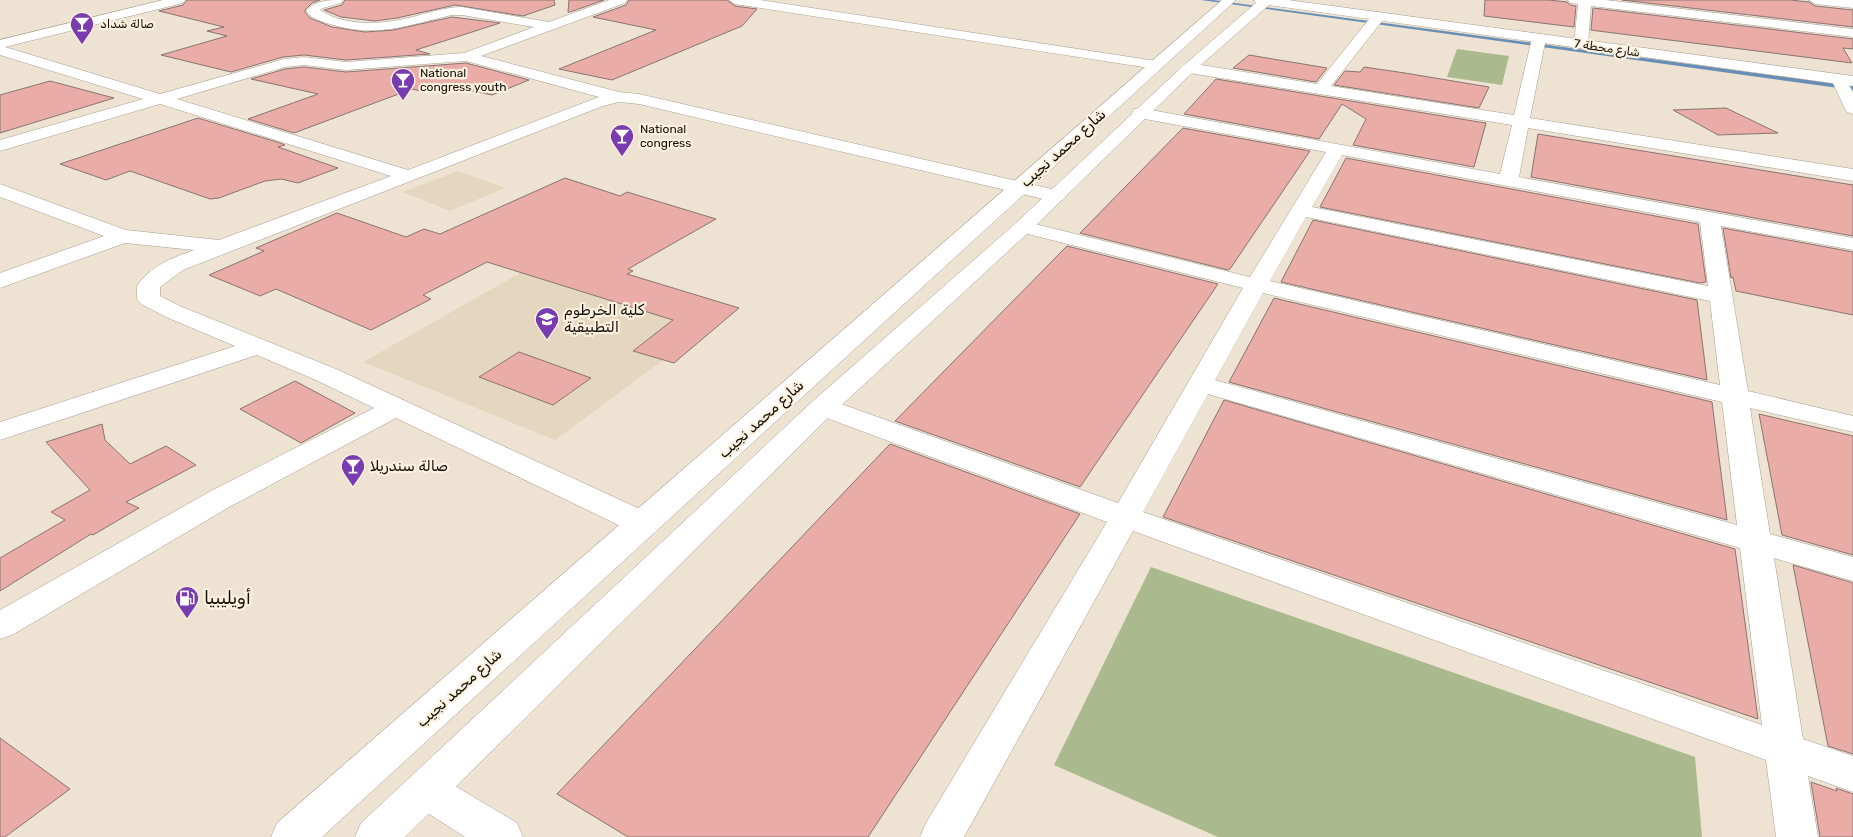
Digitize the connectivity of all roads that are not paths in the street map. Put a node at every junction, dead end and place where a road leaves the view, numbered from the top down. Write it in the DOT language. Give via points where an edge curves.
graph roads {
  1 [pos="179,0"];
  2 [pos="337,0"];
  3 [pos="621,0"];
  4 [pos="735,0"];
  5 [pos="1270,0"];
  6 [pos="1581,0"];
  7 [pos="1815,0"];
  8 [pos="829,4"];
  9 [pos="1314,4"];
  10 [pos="1853,4"];
  11 [pos="1222,11"];
  12 [pos="812,12"];
  13 [pos="1379,16"];
  14 [pos="550,26"];
  15 [pos="1853,32"];
  16 [pos="1540,38"];
  17 [pos="0,44"];
  18 [pos="1581,44"];
  19 [pos="0,50"];
  20 [pos="466,57"];
  21 [pos="1156,65"];
  22 [pos="1189,68"];
  23 [pos="1846,80"];
  24 [pos="1321,89"];
  25 [pos="619,97"];
  26 [pos="158,99"];
  27 [pos="1853,109"];
  28 [pos="1140,113"];
  29 [pos="1521,122"];
  30 [pos="0,146"];
  31 [pos="1336,150"];
  32 [pos="1853,175"];
  33 [pos="409,176"];
  34 [pos="1508,182"];
  35 [pos="1020,187"];
  36 [pos="0,190"];
  37 [pos="1056,196"];
  38 [pos="1300,210"];
  39 [pos="1710,219"];
  40 [pos="1023,227"];
  41 [pos="122,236"];
  42 [pos="1853,244"];
  43 [pos="222,246"];
  44 [pos="0,281"];
  45 [pos="1256,285"];
  46 [pos="1721,296"];
  47 [pos="260,346"];
  48 [pos="1201,384"];
  49 [pos="1736,396"];
  50 [pos="396,407"];
  51 [pos="823,407"];
  52 [pos="1853,424"];
  53 [pos="0,431"];
  54 [pos="1125,517"];
  55 [pos="644,524"];
  56 [pos="1755,541"];
  57 [pos="1853,569"];
  58 [pos="0,626"];
  59 [pos="1785,750"];
  60 [pos="1853,774"];
  61 [pos="426,790"];
  62 [pos="292,837"];
  63 [pos="376,837"];
  64 [pos="502,837"];
  65 [pos="941,837"];
  66 [pos="1797,837"];
  1 -- 17 [label="street"];
  2 -- 14 [label="street" via="318,5 312,11 319,17 338,22 382,27 462,11"];
  3 -- 14 [label="street"];
  4 -- 12 [label="street"];
  5 -- 9 [label="street, شارع محطة 7"];
  5 -- 9 [label="street, شارع محطة 7"];
  5 -- 11 [label="street, شارع محمد نجيب"];
  6 -- 15 [label="street"];
  6 -- 18 [label="street"];
  7 -- 10 [label="street"];
  8 -- 12 [label="street"];
  9 -- 11 [label="street" via="1269,12"];
  9 -- 13 [label="street, شارع محطة 7"];
  11 -- 21 [label="street, شارع محمد نجيب"];
  11 -- 22 [label="street, شارع محمد نجيب"];
  12 -- 21 [label="street"];
  13 -- 16 [label="street, شارع محطة 7"];
  13 -- 24 [label="street"];
  14 -- 20 [label="street"];
  16 -- 18 [label="street, شارع محطة 7"];
  16 -- 29 [label="street"];
  18 -- 23 [label="street, شارع محطة 7"];
  19 -- 26 [label="street"];
  20 -- 25 [label="street"];
  20 -- 26 [label="street" via="346,66 294,61"];
  21 -- 35 [label="street, شارع محمد نجيب"];
  22 -- 24 [label="street"];
  22 -- 28 [label="street, شارع محمد نجيب"];
  23 -- 27 [label="street"];
  24 -- 29 [label="street"];
  25 -- 33 [label="street" via="598,102"];
  25 -- 35 [label="street"];
  26 -- 30 [label="street"];
  26 -- 33 [label="street"];
  28 -- 31 [label="street"];
  28 -- 37 [label="street, شارع محمد نجيب"];
  29 -- 32 [label="street"];
  29 -- 34 [label="street"];
  31 -- 34 [label="street"];
  31 -- 38 [label="street"];
  33 -- 43 [label="street"];
  34 -- 39 [label="street"];
  35 -- 37 [label="street"];
  35 -- 55 [label="street, شارع محمد نجيب"];
  36 -- 41 [label="street"];
  37 -- 40 [label="street, شارع محمد نجيب"];
  38 -- 45 [label="street"];
  38 -- 46 [label="street"];
  39 -- 42 [label="street"];
  39 -- 46 [label="street"];
  40 -- 45 [label="street"];
  40 -- 51 [label="street, شارع محمد نجيب"];
  41 -- 43 [label="street"];
  41 -- 44 [label="street"];
  43 -- 47 [label="street" via="158,276 148,286 148,299"];
  45 -- 48 [label="street"];
  45 -- 49 [label="street"];
  46 -- 49 [label="street"];
  47 -- 50 [label="street"];
  47 -- 53 [label="street"];
  48 -- 54 [label="street"];
  48 -- 56 [label="street"];
  49 -- 52 [label="street"];
  49 -- 56 [label="street"];
  50 -- 55 [label="street"];
  50 -- 58 [label="street" via="220,499"];
  51 -- 54 [label="street"];
  51 -- 61 [label="street, شارع محمد نجيب"];
  54 -- 59 [label="street"];
  54 -- 65 [label="street"];
  55 -- 62 [label="street, شارع محمد نجيب"];
  56 -- 57 [label="street"];
  56 -- 59 [label="street"];
  59 -- 60 [label="street"];
  59 -- 66 [label="street"];
  61 -- 63 [label="street, شارع محمد نجيب"];
  61 -- 64 [label="street"];
}
